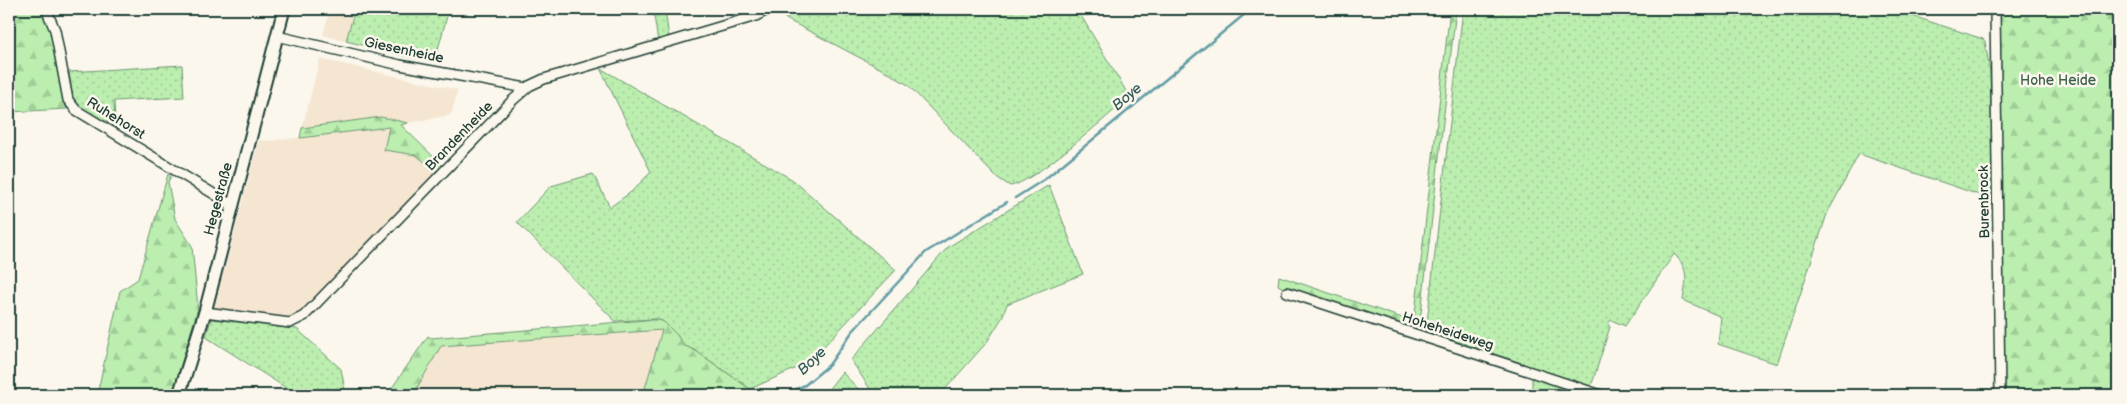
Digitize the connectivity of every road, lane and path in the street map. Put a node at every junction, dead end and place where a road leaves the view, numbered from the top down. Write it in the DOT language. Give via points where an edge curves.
graph roads {
  1 [pos="46,9"];
  2 [pos="284,9"];
  3 [pos="769,9"];
  4 [pos="1995,9"];
  5 [pos="277,36"];
  6 [pos="526,88"];
  7 [pos="232,206"];
  8 [pos="1287,292"];
  9 [pos="205,312"];
  10 [pos="179,395"];
  11 [pos="1601,395"];
  12 [pos="2000,395"];
  1 -- 7 [label="street, Ruhehorst" via="56,30 68,100 76,110"];
  2 -- 5 [label="street, Hegestraße"];
  3 -- 6 [label="street, Brandenheide" via="756,16 544,79"];
  4 -- 12 [label="street, Burenbrock"];
  5 -- 6 [label="street, Giesenheide" via="400,65"];
  5 -- 7 [label="street, Hegestraße"];
  6 -- 9 [label="street, Brandenheide" via="304,316 290,323"];
  7 -- 9 [label="street, Hegestraße"];
  8 -- 11 [label="street, Hoheheideweg"];
  9 -- 10 [label="street, Hegestraße"];
}
